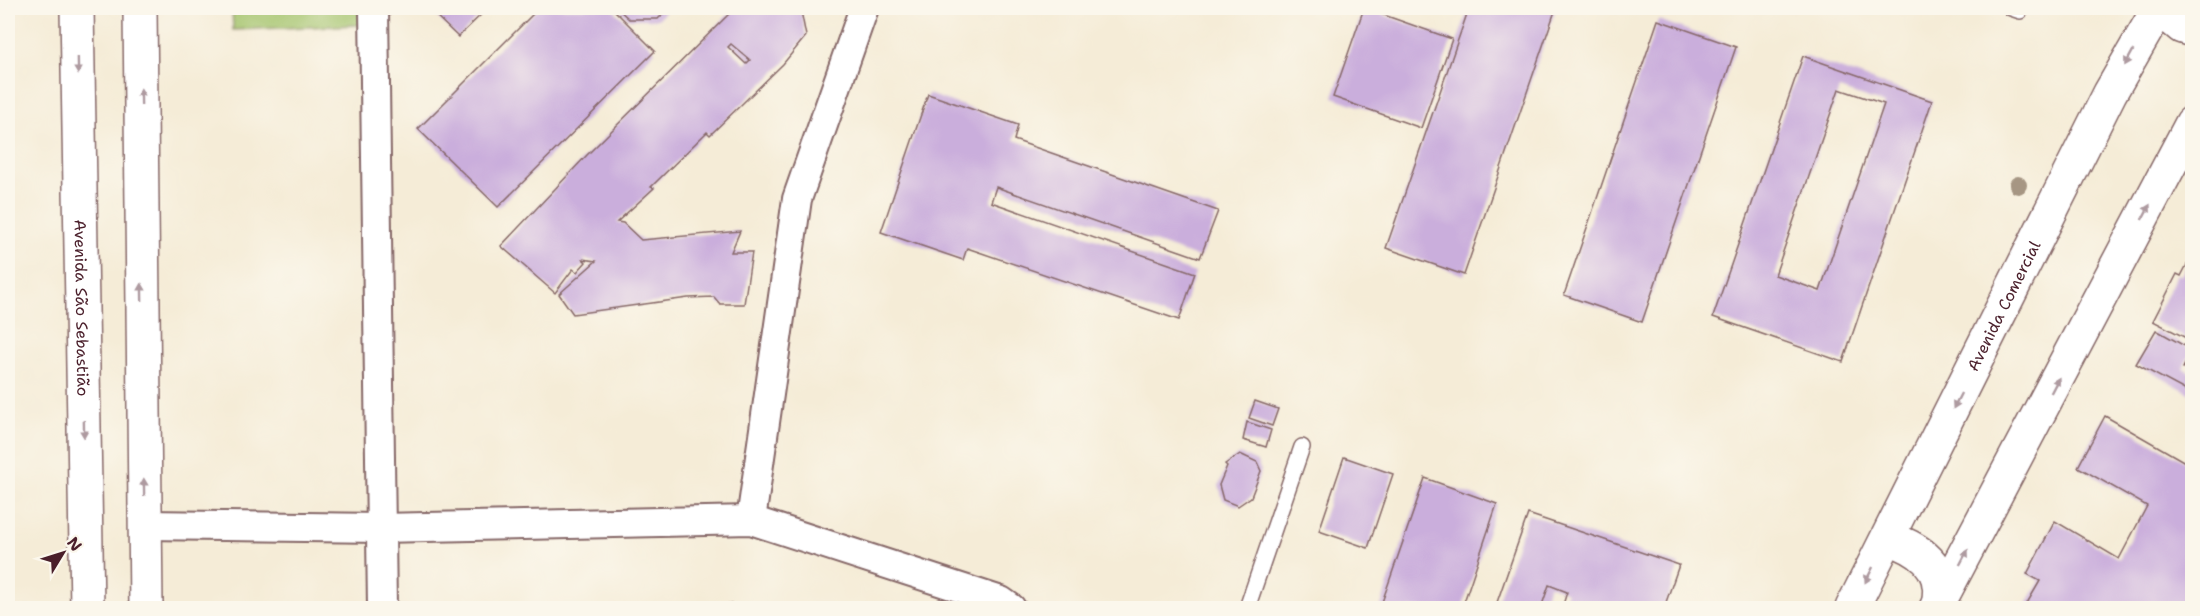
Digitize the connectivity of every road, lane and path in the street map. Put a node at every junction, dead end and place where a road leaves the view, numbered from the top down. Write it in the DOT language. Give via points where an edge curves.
graph roads {
  1 [pos="77,8"];
  2 [pos="140,8"];
  3 [pos="374,8"];
  4 [pos="864,8"];
  5 [pos="2159,8"];
  6 [pos="2193,30"];
  7 [pos="2193,123"];
  8 [pos="1302,447"];
  9 [pos="751,520"];
  10 [pos="145,525"];
  11 [pos="381,528"];
  12 [pos="1888,538"];
  13 [pos="1938,604"];
  14 [pos="87,609"];
  15 [pos="146,609"];
  16 [pos="381,609"];
  17 [pos="1011,609"];
  18 [pos="1247,609"];
  19 [pos="1852,609"];
  1 -- 14 [label="street, Avenida São Sebastião, one-way"];
  10 -- 2 [label="street, one-way"];
  3 -- 11 [label="street"];
  4 -- 9 [label="street" via="797,199"];
  5 -- 6 [label="street" via="2182,27"];
  5 -- 12 [label="street, Avenida Comercial, one-way" via="2110,93"];
  13 -- 7 [label="street, one-way"];
  8 -- 18 [label="lane"];
  9 -- 11 [label="street"];
  9 -- 17 [label="street" via="1000,601"];
  10 -- 11 [label="street"];
  10 -- 15 [label="street"];
  11 -- 16 [label="street"];
  12 -- 13 [label="street" via="1908,544 1932,562 1941,583"];
  12 -- 19 [label="street, Avenida Comercial, one-way"];
}
